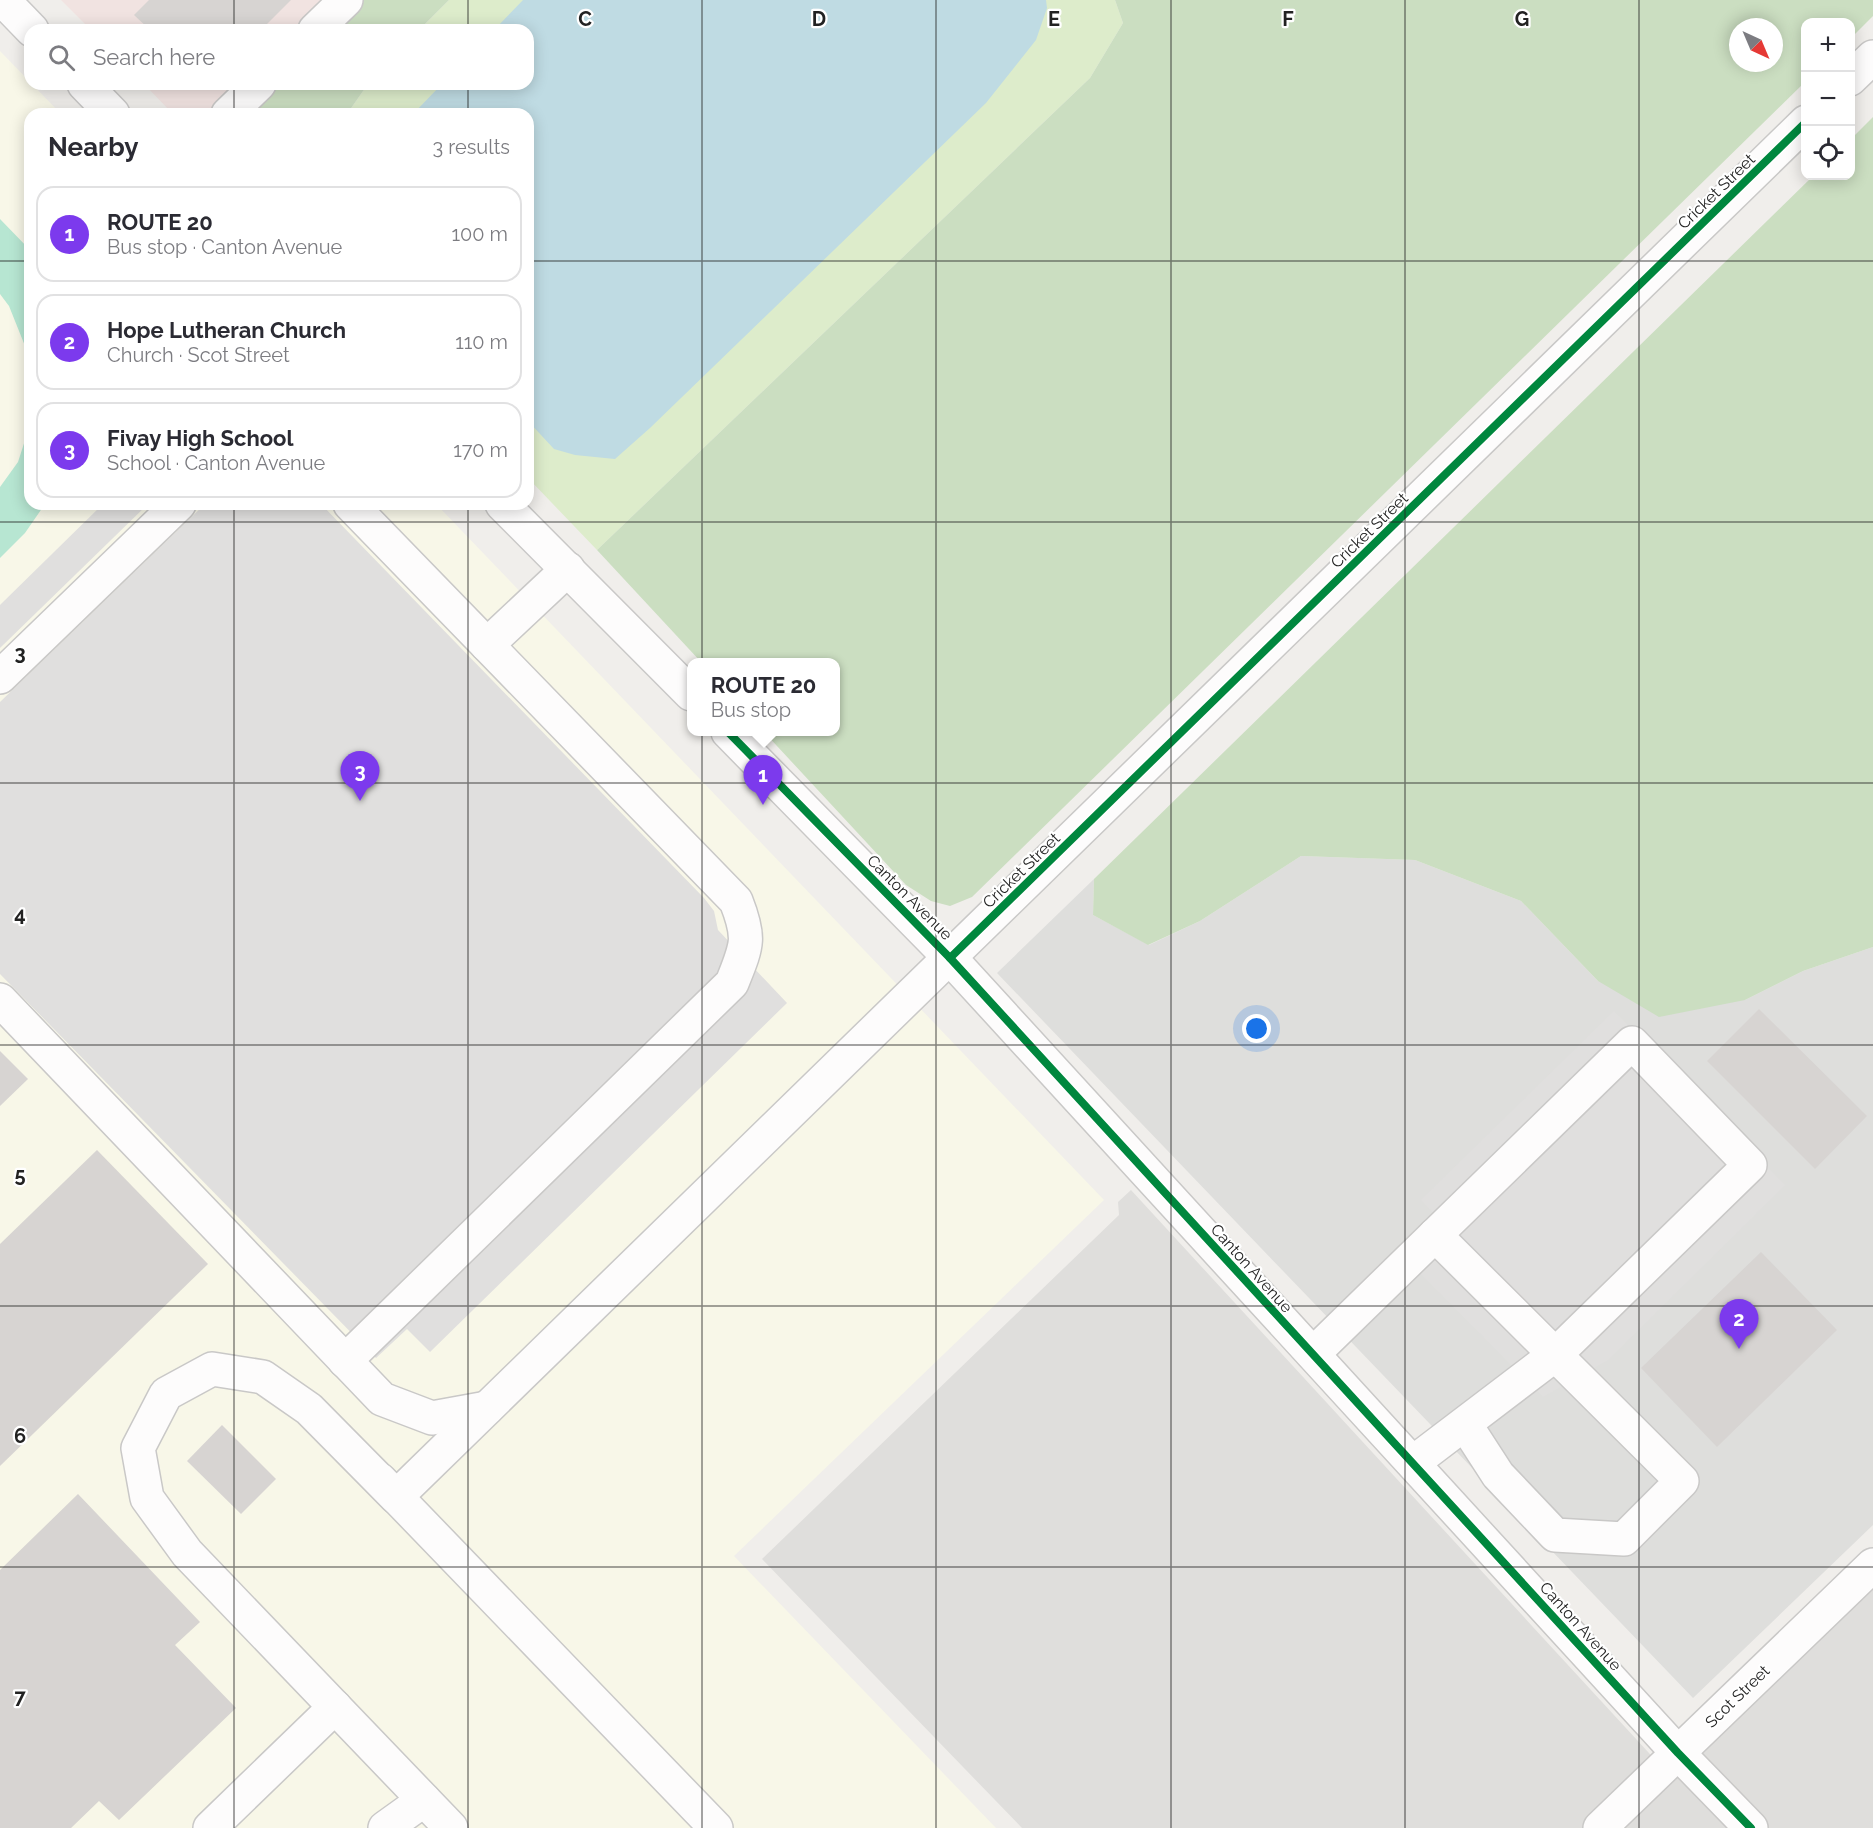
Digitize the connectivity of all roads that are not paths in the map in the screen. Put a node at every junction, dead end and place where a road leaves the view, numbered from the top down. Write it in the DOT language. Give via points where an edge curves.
graph roads {
  1 [pos="346,0"];
  2 [pos="321,24"];
  3 [pos="1873,57"];
  4 [pos="1855,75"];
  5 [pos="90,90"];
  6 [pos="253,90"];
  7 [pos="107,108"];
  8 [pos="234,108"];
  9 [pos="1803,126"];
  10 [pos="173,510"];
  11 [pos="356,510"];
  12 [pos="508,510"];
  13 [pos="568,569"];
  14 [pos="488,645"];
  15 [pos="0,677"];
  16 [pos="687,690"];
  17 [pos="732,736"];
  18 [pos="950,958"];
  19 [pos="0,1000"];
  20 [pos="1435,1235"];
  21 [pos="1312,1354"];
  22 [pos="1556,1354"];
  23 [pos="345,1361"];
  24 [pos="487,1408"];
  25 [pos="1465,1424"];
  26 [pos="1414,1462"];
  27 [pos="371,1470"];
  28 [pos="1873,1565"];
  29 [pos="334,1707"];
  30 [pos="1678,1753"];
  31 [pos="424,1800"];
  32 [pos="210,1828"];
  33 [pos="385,1828"];
  34 [pos="451,1828"];
  35 [pos="716,1828"];
  36 [pos="1600,1828"];
  37 [pos="1751,1828"];
  1 -- 2 [label="street"];
  3 -- 4 [label="street"];
  5 -- 7 [label="street"];
  6 -- 8 [label="street"];
  9 -- 18 [label="street, Cricket Street"];
  10 -- 15 [label="street"];
  11 -- 14 [label="street"];
  12 -- 13 [label="street"];
  13 -- 14 [label="street"];
  13 -- 16 [label="street"];
  14 -- 23 [label="street" via="736,901 747,929 743,954 732,983"];
  17 -- 18 [label="street, Canton Avenue"];
  18 -- 21 [label="street, Canton Avenue"];
  18 -- 24 [label="street, Cricket Street"];
  19 -- 23 [label="street"];
  20 -- 21 [label="street"];
  20 -- 22 [label="street"];
  20 -- 22 [label="street" via="1632,1043 1750,1165"];
  21 -- 26 [label="street, Canton Avenue"];
  22 -- 25 [label="street"];
  22 -- 25 [label="street" via="1682,1481 1624,1539 1555,1535 1498,1475"];
  23 -- 24 [label="street" via="382,1399 432,1418"];
  24 -- 27 [label="street, Cricket Street" via="396,1497"];
  25 -- 26 [label="street"];
  26 -- 30 [label="street, Canton Avenue"];
  27 -- 29 [label="street" via="309,1409 263,1377 212,1369 166,1394 138,1448 147,1498 187,1554"];
  27 -- 35 [label="street"];
  28 -- 30 [label="street, Scot Street"];
  29 -- 31 [label="street"];
  29 -- 32 [label="street"];
  30 -- 36 [label="street, Scot Street"];
  30 -- 37 [label="street, Canton Avenue"];
  31 -- 33 [label="street"];
  31 -- 34 [label="street"];
}
